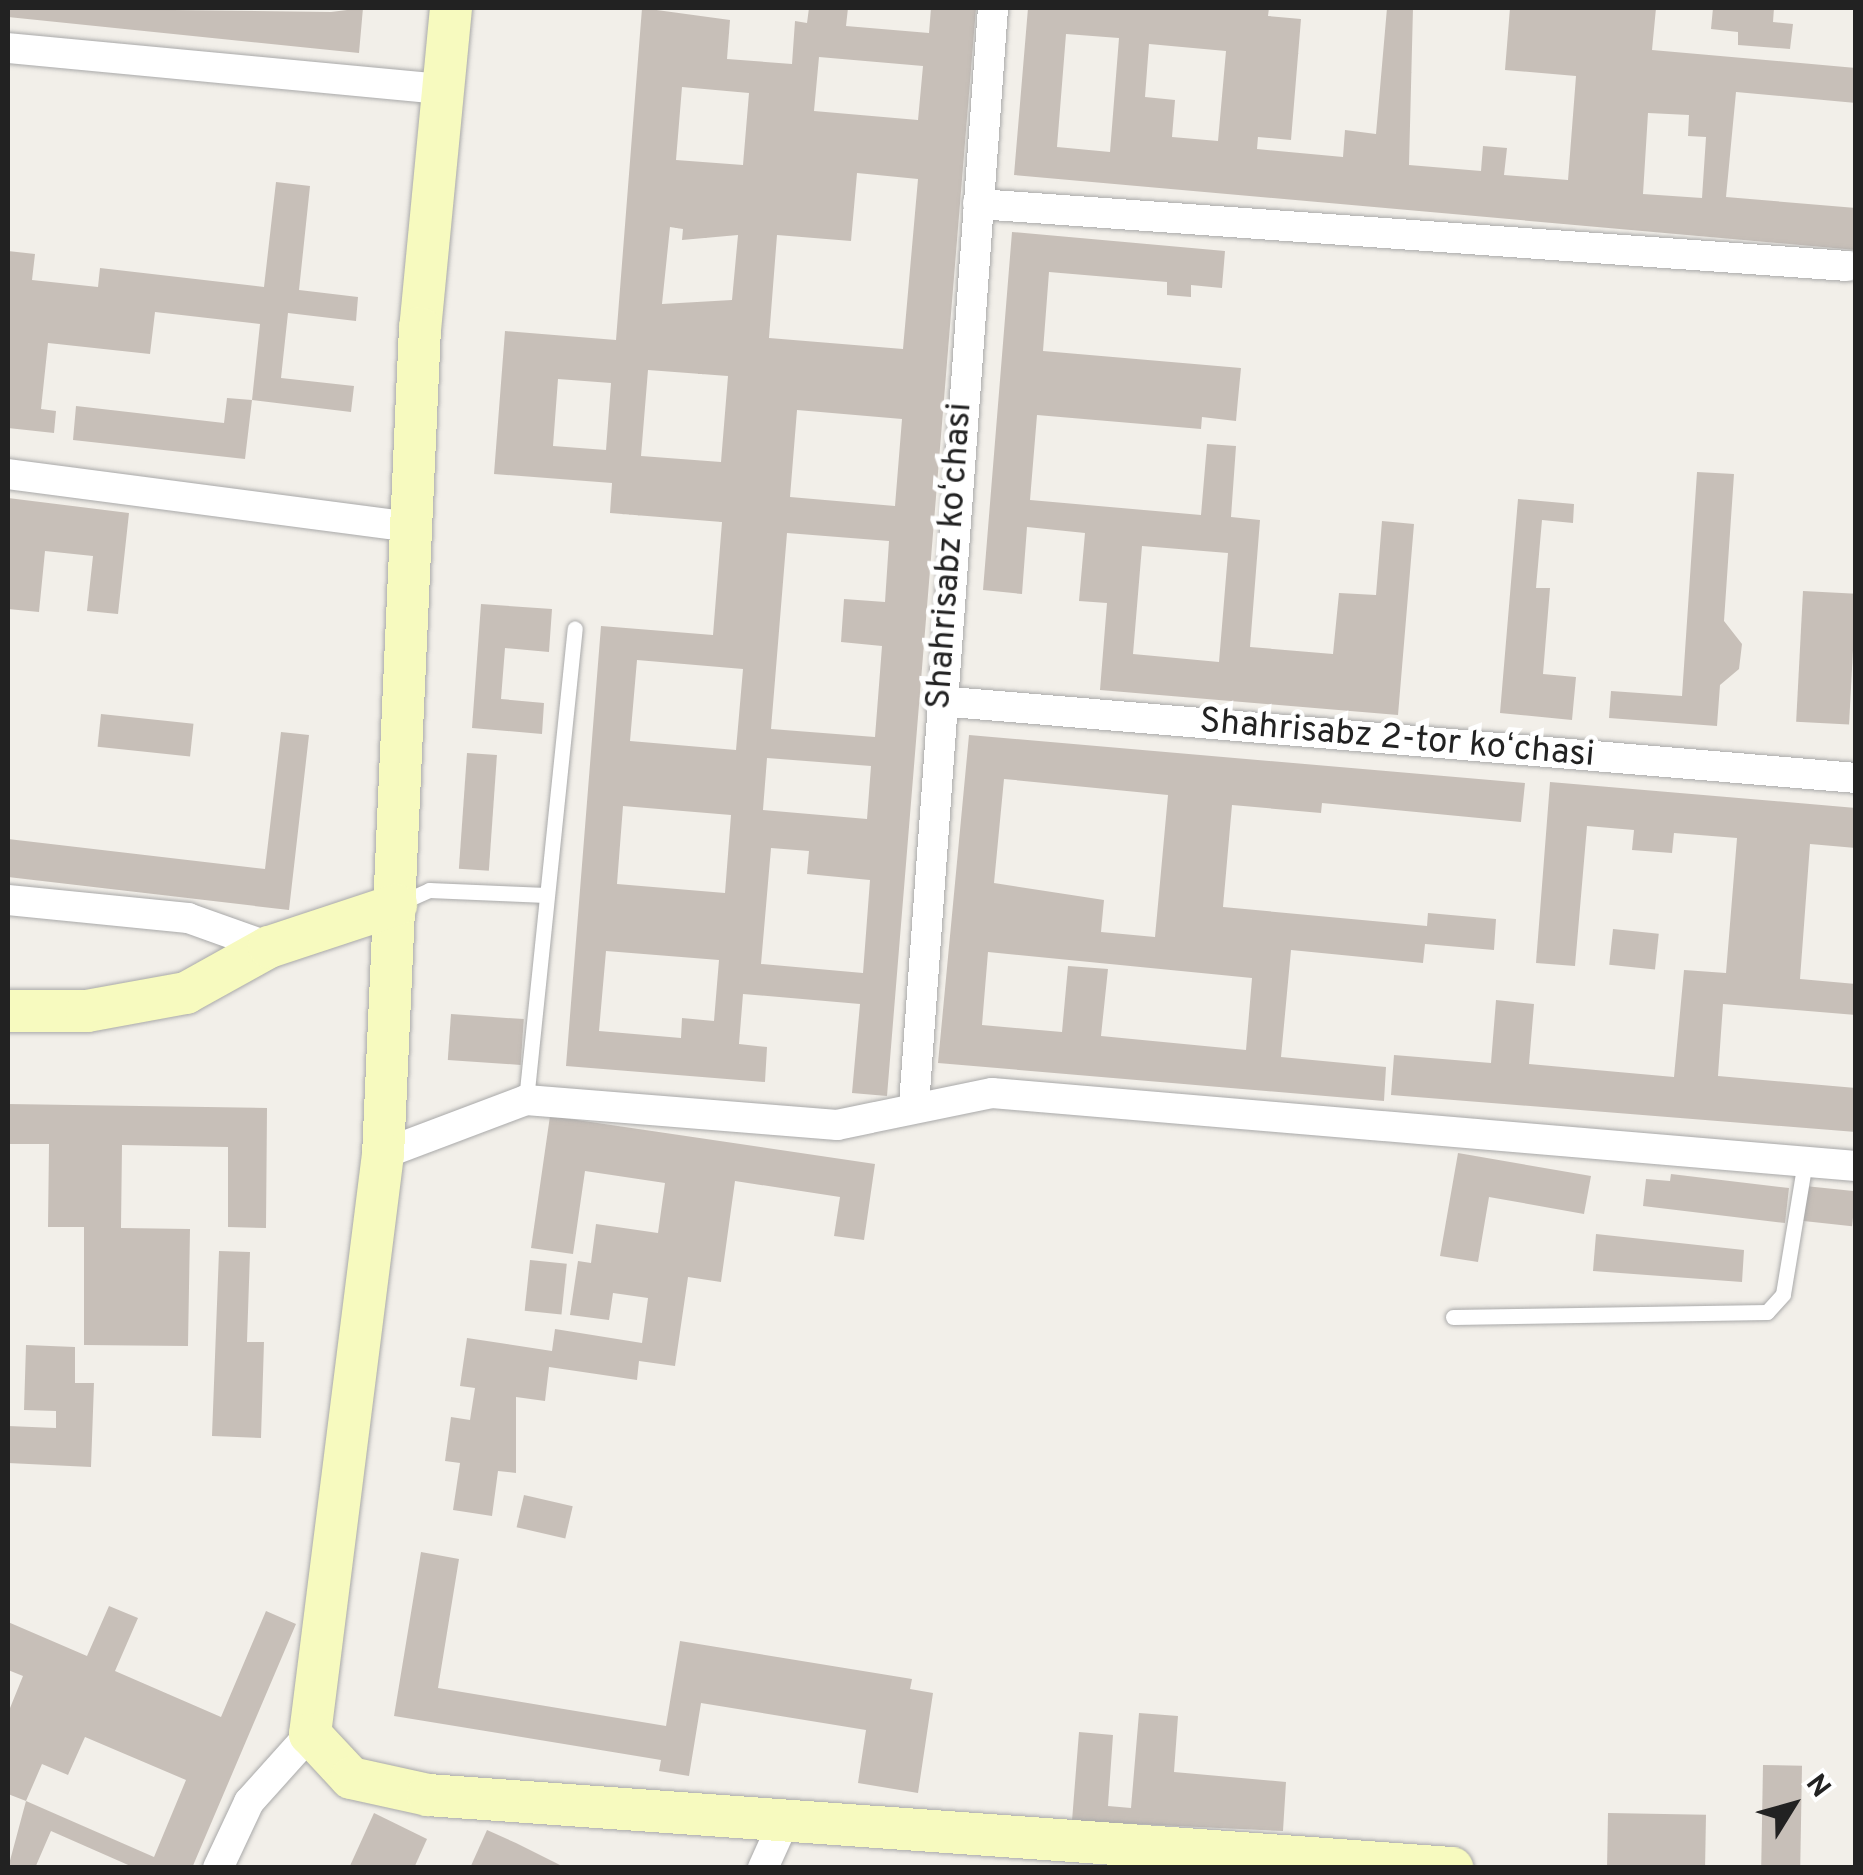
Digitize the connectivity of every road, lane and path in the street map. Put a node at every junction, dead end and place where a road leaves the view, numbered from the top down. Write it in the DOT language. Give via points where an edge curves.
graph roads {
  1 [pos="451,8"];
  2 [pos="993,8"];
  3 [pos="8,48"];
  4 [pos="442,89"];
  5 [pos="978,204"];
  6 [pos="1848,266"];
  7 [pos="8,474"];
  8 [pos="411,526"];
  9 [pos="575,629"];
  10 [pos="939,701"];
  11 [pos="1856,778"];
  12 [pos="546,895"];
  13 [pos="8,900"];
  14 [pos="396,905"];
  15 [pos="269,947"];
  16 [pos="8,1011"];
  17 [pos="526,1100"];
  18 [pos="914,1105"];
  19 [pos="384,1154"];
  20 [pos="1805,1160"];
  21 [pos="1856,1166"];
  22 [pos="1452,1317"];
  23 [pos="310,1734"];
  24 [pos="786,1816"];
  25 [pos="1175,1860"];
  26 [pos="1362,1863"];
  27 [pos="218,1868"];
  28 [pos="762,1868"];
  29 [pos="1452,1868"];
  1 -- 4 [label="street"];
  2 -- 5 [label="street, Shahrisabz koʻchasi"];
  3 -- 4 [label="street"];
  4 -- 8 [label="street"];
  5 -- 6 [label="street"];
  5 -- 10 [label="street, Shahrisabz koʻchasi"];
  7 -- 8 [label="street"];
  8 -- 14 [label="street"];
  9 -- 12 [label="lane"];
  10 -- 11 [label="street, Shahrisabz 2-tor koʻchasi"];
  10 -- 18 [label="street, Shahrisabz koʻchasi"];
  12 -- 14 [label="lane" via="429,890"];
  12 -- 17 [label="lane"];
  13 -- 15 [label="street" via="188,918"];
  14 -- 15 [label="street"];
  14 -- 19 [label="street"];
  15 -- 16 [label="street" via="186,994 87,1011"];
  17 -- 18 [label="street" via="837,1124"];
  17 -- 19 [label="street"];
  18 -- 20 [label="street" via="992,1093"];
  19 -- 23 [label="street"];
  20 -- 21 [label="street"];
  20 -- 22 [label="lane" via="1783,1294 1768,1312"];
  23 -- 24 [label="street" via="351,1778 428,1795"];
  23 -- 27 [label="street" via="249,1802"];
  24 -- 25 [label="street"];
  24 -- 28 [label="street"];
  25 -- 26 [label="street"];
  26 -- 29 [label="street"];
}
